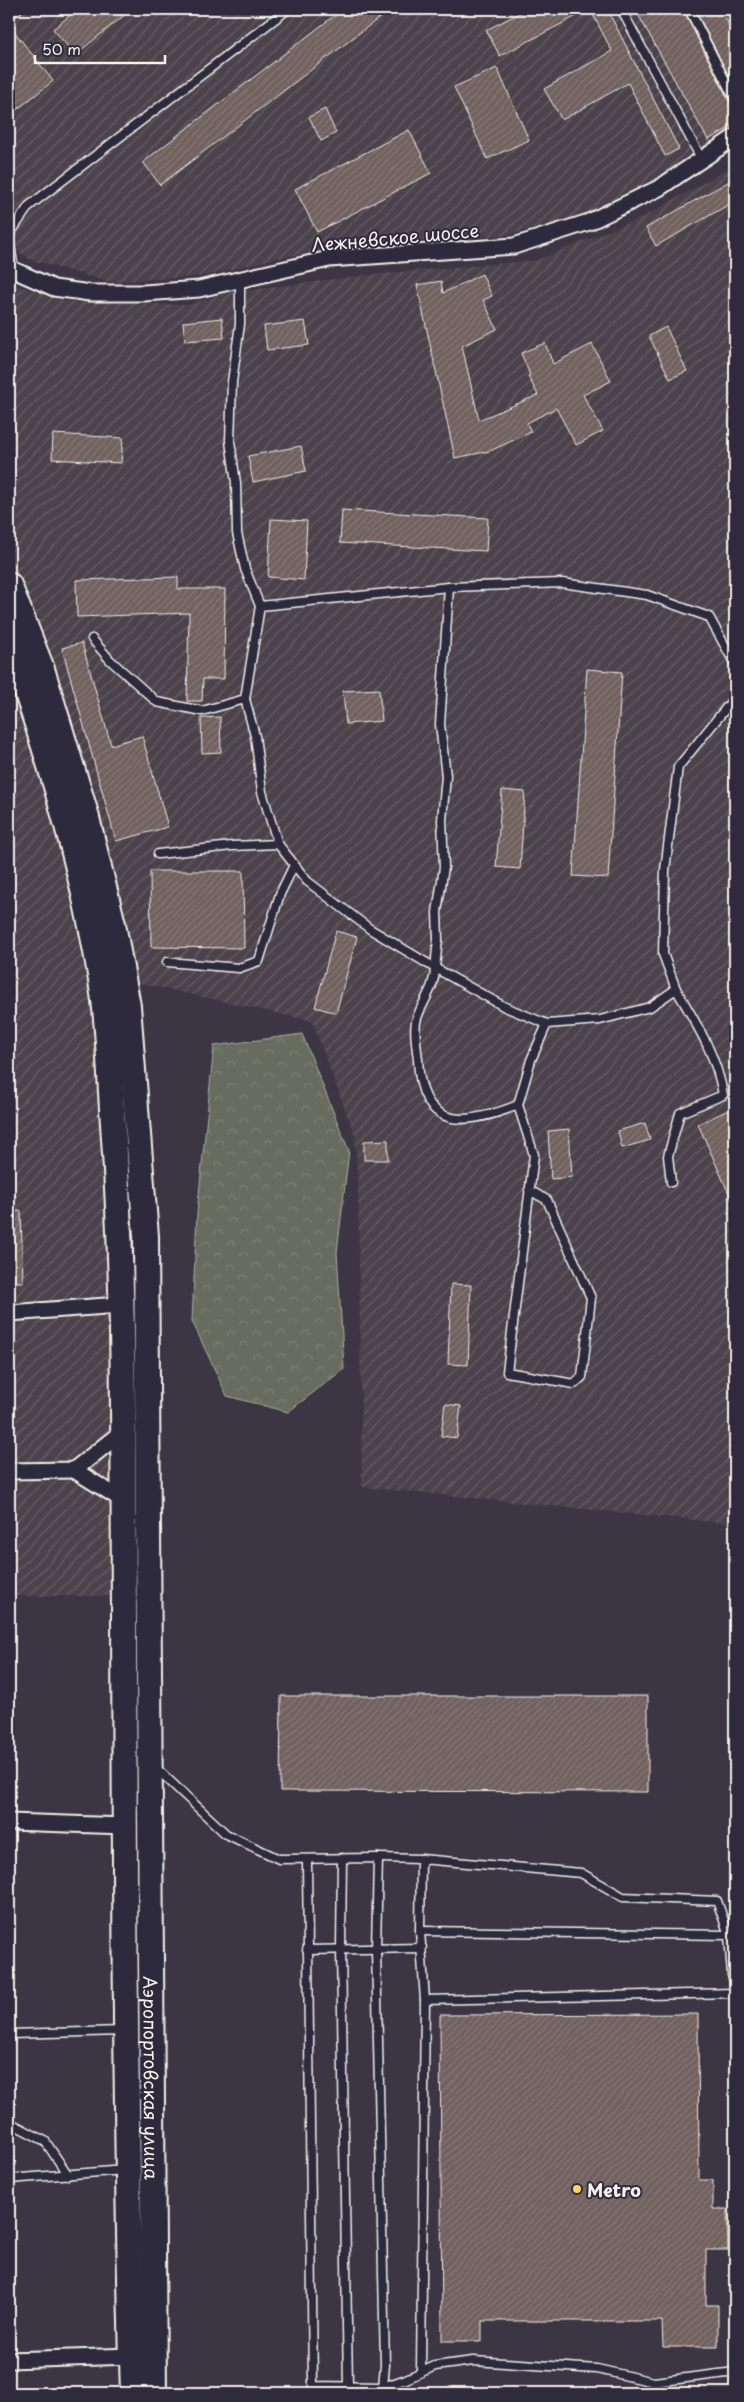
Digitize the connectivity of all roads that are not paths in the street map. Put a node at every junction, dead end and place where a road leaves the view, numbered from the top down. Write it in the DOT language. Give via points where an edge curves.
graph roads {
  1 [pos="18,9"];
  2 [pos="288,9"];
  3 [pos="621,9"];
  4 [pos="689,9"];
  5 [pos="9,15"];
  6 [pos="735,100"];
  7 [pos="735,137"];
  8 [pos="702,160"];
  9 [pos="9,236"];
  10 [pos="11,268"];
  11 [pos="240,279"];
  12 [pos="9,585"];
  13 [pos="449,587"];
  14 [pos="260,606"];
  15 [pos="92,639"];
  16 [pos="9,640"];
  17 [pos="735,664"];
  18 [pos="735,697"];
  19 [pos="245,699"];
  20 [pos="278,844"];
  21 [pos="158,854"];
  22 [pos="294,865"];
  23 [pos="167,962"];
  24 [pos="434,968"];
  25 [pos="676,989"];
  26 [pos="547,1024"];
  27 [pos="518,1106"];
  28 [pos="671,1182"];
  29 [pos="529,1190"];
  30 [pos="120,1305"];
  31 [pos="9,1312"];
  32 [pos="122,1432"];
  33 [pos="74,1470"];
  34 [pos="9,1471"];
  35 [pos="124,1501"];
  36 [pos="151,1763"];
  37 [pos="9,1822"];
  38 [pos="125,1826"];
  39 [pos="342,1858"];
  40 [pos="378,1858"];
  41 [pos="421,1859"];
  42 [pos="307,1863"];
  43 [pos="420,1931"];
  44 [pos="729,1934"];
  45 [pos="422,1948"];
  46 [pos="341,1949"];
  47 [pos="376,1949"];
  48 [pos="307,1950"];
  49 [pos="735,1983"];
  50 [pos="735,1993"];
  51 [pos="425,2000"];
  52 [pos="126,2031"];
  53 [pos="9,2034"];
  54 [pos="9,2122"];
  55 [pos="129,2170"];
  56 [pos="68,2175"];
  57 [pos="9,2179"];
  58 [pos="132,2356"];
  59 [pos="9,2360"];
  60 [pos="421,2372"];
  61 [pos="735,2372"];
  62 [pos="348,2388"];
  63 [pos="380,2390"];
  64 [pos="134,2393"];
  65 [pos="154,2393"];
  1 -- 5 [label="lane"];
  2 -- 9 [label="lane" via="29,206"];
  3 -- 8 [label="lane"];
  4 -- 6 [label="lane"];
  7 -- 8 [label="street, Лежневское шоссе"];
  8 -- 11 [label="street, Лежневское шоссе" via="659,188 590,222 514,246 330,258"];
  9 -- 10 [label="lane"];
  10 -- 11 [label="street, Лежневское шоссе" via="54,288 90,292 199,289"];
  11 -- 14 [label="lane" via="240,324 232,382 230,441 236,483 237,533 245,568"];
  12 -- 36 [label="main road, Аэропортовская улица" via="42,669 86,814 113,924 128,1006 146,1236"];
  13 -- 14 [label="lane"];
  13 -- 17 [label="lane" via="562,583 647,595 709,617"];
  13 -- 24 [label="lane" via="440,724 446,776 442,820 444,867 437,912"];
  14 -- 19 [label="lane"];
  15 -- 19 [label="lane" via="110,660 157,702 202,711"];
  16 -- 30 [label="main road, Аэропортовская улица" via="65,814 89,914 104,1003 119,1209"];
  18 -- 25 [label="lane" via="678,767 665,870 663,954"];
  19 -- 20 [label="lane" via="255,736 262,792"];
  20 -- 21 [label="lane"];
  20 -- 22 [label="lane"];
  22 -- 23 [label="lane" via="280,894 259,961 239,968"];
  22 -- 24 [label="lane" via="307,882 370,929"];
  24 -- 26 [label="lane" via="505,1007"];
  24 -- 27 [label="lane" via="435,980 416,1020 418,1075 429,1105 452,1120 488,1117"];
  25 -- 26 [label="lane" via="650,1007 600,1020"];
  25 -- 28 [label="lane" via="720,1072 723,1095 680,1114 668,1156"];
  26 -- 27 [label="lane" via="531,1060"];
  27 -- 29 [label="lane" via="534,1155"];
  29 -- 29 [label="lane" via="507,1372 574,1384 582,1377 590,1298 547,1200"];
  30 -- 31 [label="street"];
  30 -- 32 [label="main road, Аэропортовская улица"];
  32 -- 33 [label="street"];
  32 -- 35 [label="main road, Аэропортовская улица"];
  33 -- 34 [label="street"];
  33 -- 35 [label="street"];
  35 -- 38 [label="main road, Аэропортовская улица"];
  36 -- 39 [label="lane" via="226,1834 279,1858"];
  36 -- 65 [label="main road, Аэропортовская улица"];
  37 -- 38 [label="street"];
  38 -- 52 [label="main road, Аэропортовская улица"];
  39 -- 40 [label="lane"];
  39 -- 46 [label="lane"];
  40 -- 41 [label="lane"];
  40 -- 47 [label="lane"];
  41 -- 43 [label="lane"];
  41 -- 44 [label="lane" via="581,1873 623,1897 717,1901"];
  42 -- 48 [label="lane"];
  43 -- 44 [label="lane"];
  43 -- 45 [label="lane"];
  44 -- 49 [label="lane"];
  45 -- 47 [label="lane"];
  45 -- 51 [label="lane"];
  46 -- 47 [label="lane"];
  46 -- 48 [label="lane"];
  46 -- 62 [label="lane"];
  47 -- 63 [label="lane" via="385,2365"];
  48 -- 62 [label="lane" via="313,2386"];
  50 -- 51 [label="lane"];
  51 -- 60 [label="lane"];
  52 -- 53 [label="lane"];
  52 -- 55 [label="main road, Аэропортовская улица"];
  54 -- 56 [label="lane" via="44,2141"];
  55 -- 56 [label="lane"];
  55 -- 58 [label="main road, Аэропортовская улица"];
  56 -- 57 [label="lane"];
  58 -- 59 [label="street"];
  58 -- 64 [label="main road, Аэропортовская улица"];
  60 -- 61 [label="lane" via="434,2366 472,2361 597,2369 654,2382"];
  60 -- 63 [label="lane"];
  62 -- 63 [label="lane"];
}
